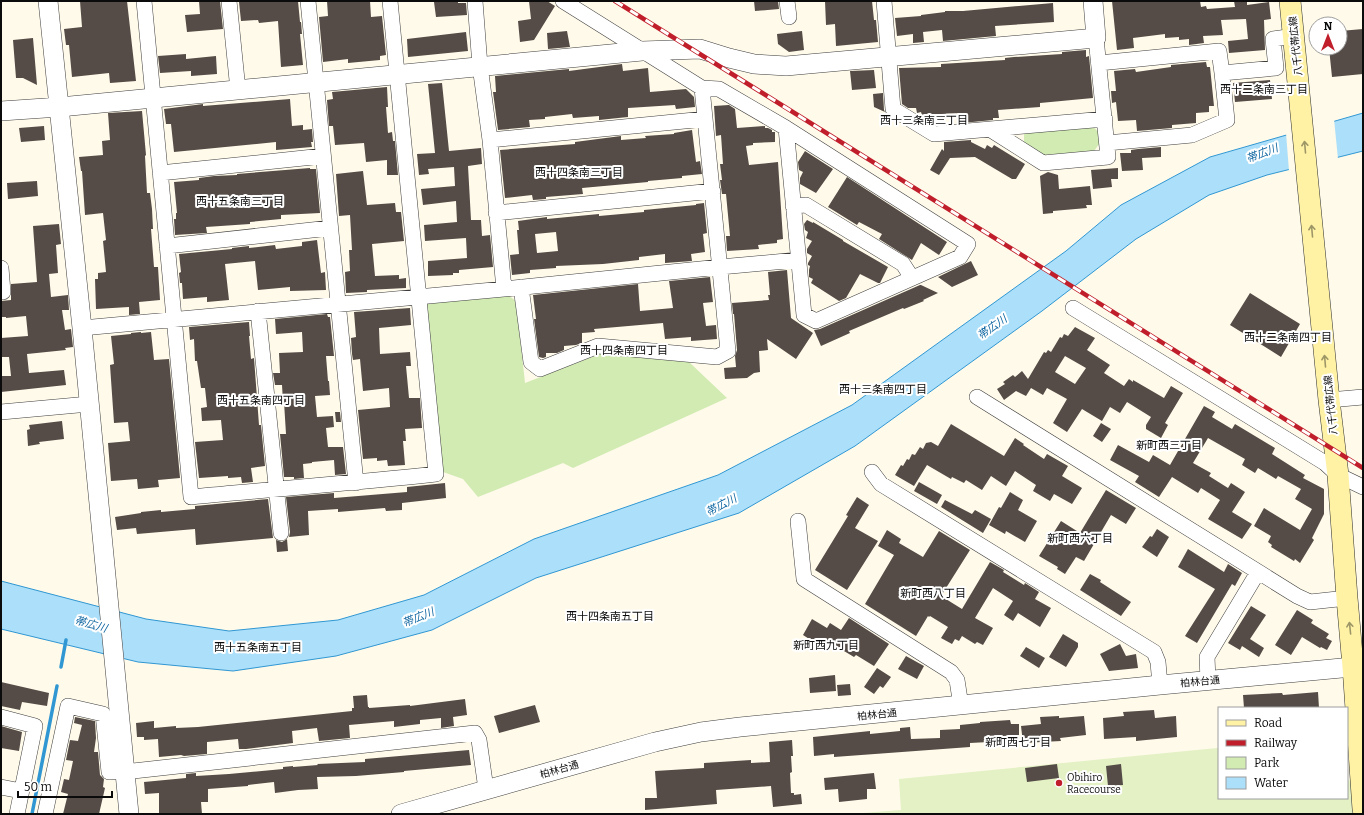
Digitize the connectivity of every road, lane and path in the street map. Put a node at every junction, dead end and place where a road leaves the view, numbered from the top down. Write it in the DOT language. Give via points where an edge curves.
graph roads {
  1 [pos="48,1"];
  2 [pos="144,1"];
  3 [pos="229,1"];
  4 [pos="308,1"];
  5 [pos="390,1"];
  6 [pos="475,1"];
  7 [pos="562,1"];
  8 [pos="788,1"];
  9 [pos="884,1"];
  10 [pos="1092,1"];
  11 [pos="1290,1"];
  12 [pos="1305,1"];
  13 [pos="789,17"];
  14 [pos="1295,36"];
  15 [pos="1096,38"];
  16 [pos="642,51"];
  17 [pos="889,57"];
  18 [pos="1099,63"];
  19 [pos="480,66"];
  20 [pos="1222,73"];
  21 [pos="398,74"];
  22 [pos="316,82"];
  23 [pos="702,88"];
  24 [pos="238,90"];
  25 [pos="153,97"];
  26 [pos="60,107"];
  27 [pos="1,111"];
  28 [pos="1309,118"];
  29 [pos="705,120"];
  30 [pos="1104,120"];
  31 [pos="786,128"];
  32 [pos="991,130"];
  33 [pos="490,140"];
  34 [pos="1107,143"];
  35 [pos="323,156"];
  36 [pos="160,173"];
  37 [pos="713,191"];
  38 [pos="793,206"];
  39 [pos="496,213"];
  40 [pos="330,228"];
  41 [pos="167,246"];
  42 [pos="797,260"];
  43 [pos="720,267"];
  44 [pos="1,268"];
  45 [pos="912,278"];
  46 [pos="521,287"];
  47 [pos="504,289"];
  48 [pos="3,292"];
  49 [pos="419,296"];
  50 [pos="339,304"];
  51 [pos="1073,308"];
  52 [pos="258,311"];
  53 [pos="174,319"];
  54 [pos="82,328"];
  55 [pos="977,397"];
  56 [pos="1363,397"];
  57 [pos="1336,399"];
  58 [pos="89,404"];
  59 [pos="1,412"];
  60 [pos="872,472"];
  61 [pos="1350,481"];
  62 [pos="356,483"];
  63 [pos="276,488"];
  64 [pos="798,521"];
  65 [pos="281,533"];
  66 [pos="1258,572"];
  67 [pos="1347,598"];
  68 [pos="1363,616"];
  69 [pos="1358,666"];
  70 [pos="1208,680"];
  71 [pos="1160,685"];
  72 [pos="961,706"];
  73 [pos="1,717"];
  74 [pos="125,771"];
  75 [pos="1,787"];
  76 [pos="486,789"];
  77 [pos="21,791"];
  78 [pos="1363,809"];
  79 [pos="17,814"];
  80 [pos="45,814"];
  81 [pos="129,814"];
  82 [pos="401,814"];
  1 -- 26 [label="street"];
  2 -- 25 [label="street"];
  3 -- 24 [label="street"];
  4 -- 22 [label="street"];
  5 -- 21 [label="street"];
  6 -- 19 [label="street"];
  7 -- 16 [label="street"];
  8 -- 13 [label="street"];
  9 -- 17 [label="street"];
  10 -- 15 [label="street"];
  11 -- 14 [label="main road, 八千代帯広線"];
  12 -- 28 [label="main road, 八千代帯広線"];
  14 -- 20 [label="street" via="1273,39 1276,68"];
  14 -- 28 [label="main road, 八千代帯広線"];
  15 -- 17 [label="street"];
  15 -- 18 [label="street"];
  16 -- 17 [label="street" via="700,49 754,64 786,66"];
  16 -- 19 [label="street"];
  16 -- 23 [label="street"];
  17 -- 32 [label="street" via="893,109 934,134"];
  18 -- 20 [label="street" via="1219,51"];
  18 -- 30 [label="street"];
  19 -- 21 [label="street"];
  19 -- 33 [label="street"];
  20 -- 34 [label="street" via="1227,120 1192,135"];
  21 -- 22 [label="street"];
  21 -- 49 [label="street"];
  22 -- 24 [label="street"];
  22 -- 35 [label="street"];
  23 -- 29 [label="street"];
  23 -- 31 [label="street" via="719,89"];
  24 -- 25 [label="street"];
  25 -- 26 [label="street"];
  25 -- 36 [label="street"];
  26 -- 27 [label="street"];
  26 -- 54 [label="street"];
  28 -- 57 [label="main road, 八千代帯広線"];
  29 -- 33 [label="street"];
  29 -- 37 [label="street"];
  30 -- 32 [label="street"];
  30 -- 34 [label="street"];
  31 -- 38 [label="street"];
  31 -- 45 [label="street" via="968,244 960,258"];
  32 -- 34 [label="street" via="1043,163 1108,156"];
  33 -- 39 [label="street"];
  35 -- 36 [label="street"];
  35 -- 40 [label="street"];
  36 -- 41 [label="street"];
  37 -- 39 [label="street"];
  37 -- 43 [label="street"];
  38 -- 42 [label="street"];
  38 -- 45 [label="street" via="806,205 903,264"];
  39 -- 47 [label="street"];
  40 -- 41 [label="street"];
  40 -- 50 [label="street"];
  41 -- 53 [label="street"];
  42 -- 43 [label="street"];
  42 -- 45 [label="street" via="804,315 816,321"];
  43 -- 46 [label="street"];
  43 -- 46 [label="street" via="728,351 717,357 598,346 540,369 531,362"];
  44 -- 48 [label="street"];
  46 -- 47 [label="street"];
  47 -- 49 [label="street"];
  49 -- 50 [label="street"];
  49 -- 62 [label="street" via="436,474"];
  50 -- 52 [label="street"];
  50 -- 62 [label="street"];
  51 -- 61 [label="street" via="1325,463"];
  52 -- 53 [label="street"];
  52 -- 63 [label="street"];
  53 -- 54 [label="street"];
  53 -- 63 [label="street" via="191,497"];
  54 -- 58 [label="street"];
  55 -- 66 [label="street"];
  56 -- 57 [label="street"];
  57 -- 61 [label="main road, 八千代帯広線"];
  58 -- 59 [label="street"];
  58 -- 74 [label="street"];
  60 -- 71 [label="street" via="881,484 1154,652 1158,662"];
  61 -- 67 [label="main road, 八千代帯広線"];
  61 -- 68 [label="main road, 八千代帯広線"];
  62 -- 63 [label="street"];
  63 -- 65 [label="street"];
  64 -- 72 [label="street" via="804,579 951,672 957,680"];
  66 -- 67 [label="street" via="1310,602"];
  66 -- 70 [label="street" via="1207,657"];
  69 -- 67 [label="main road, 八千代帯広線, one-way"];
  69 -- 70 [label="street, 柏林台通"];
  69 -- 78 [label="main road, 八千代帯広線"];
  70 -- 71 [label="street, 柏林台通"];
  71 -- 72 [label="street, 柏林台通"];
  72 -- 76 [label="street, 柏林台通" via="701,732"];
  73 -- 77 [label="street" via="35,726"];
  74 -- 76 [label="street" via="475,733 479,740"];
  74 -- 80 [label="street" via="109,772 103,714 68,706"];
  74 -- 81 [label="street"];
  75 -- 77 [label="street"];
  76 -- 82 [label="street, 柏林台通"];
  77 -- 79 [label="street"];
}
